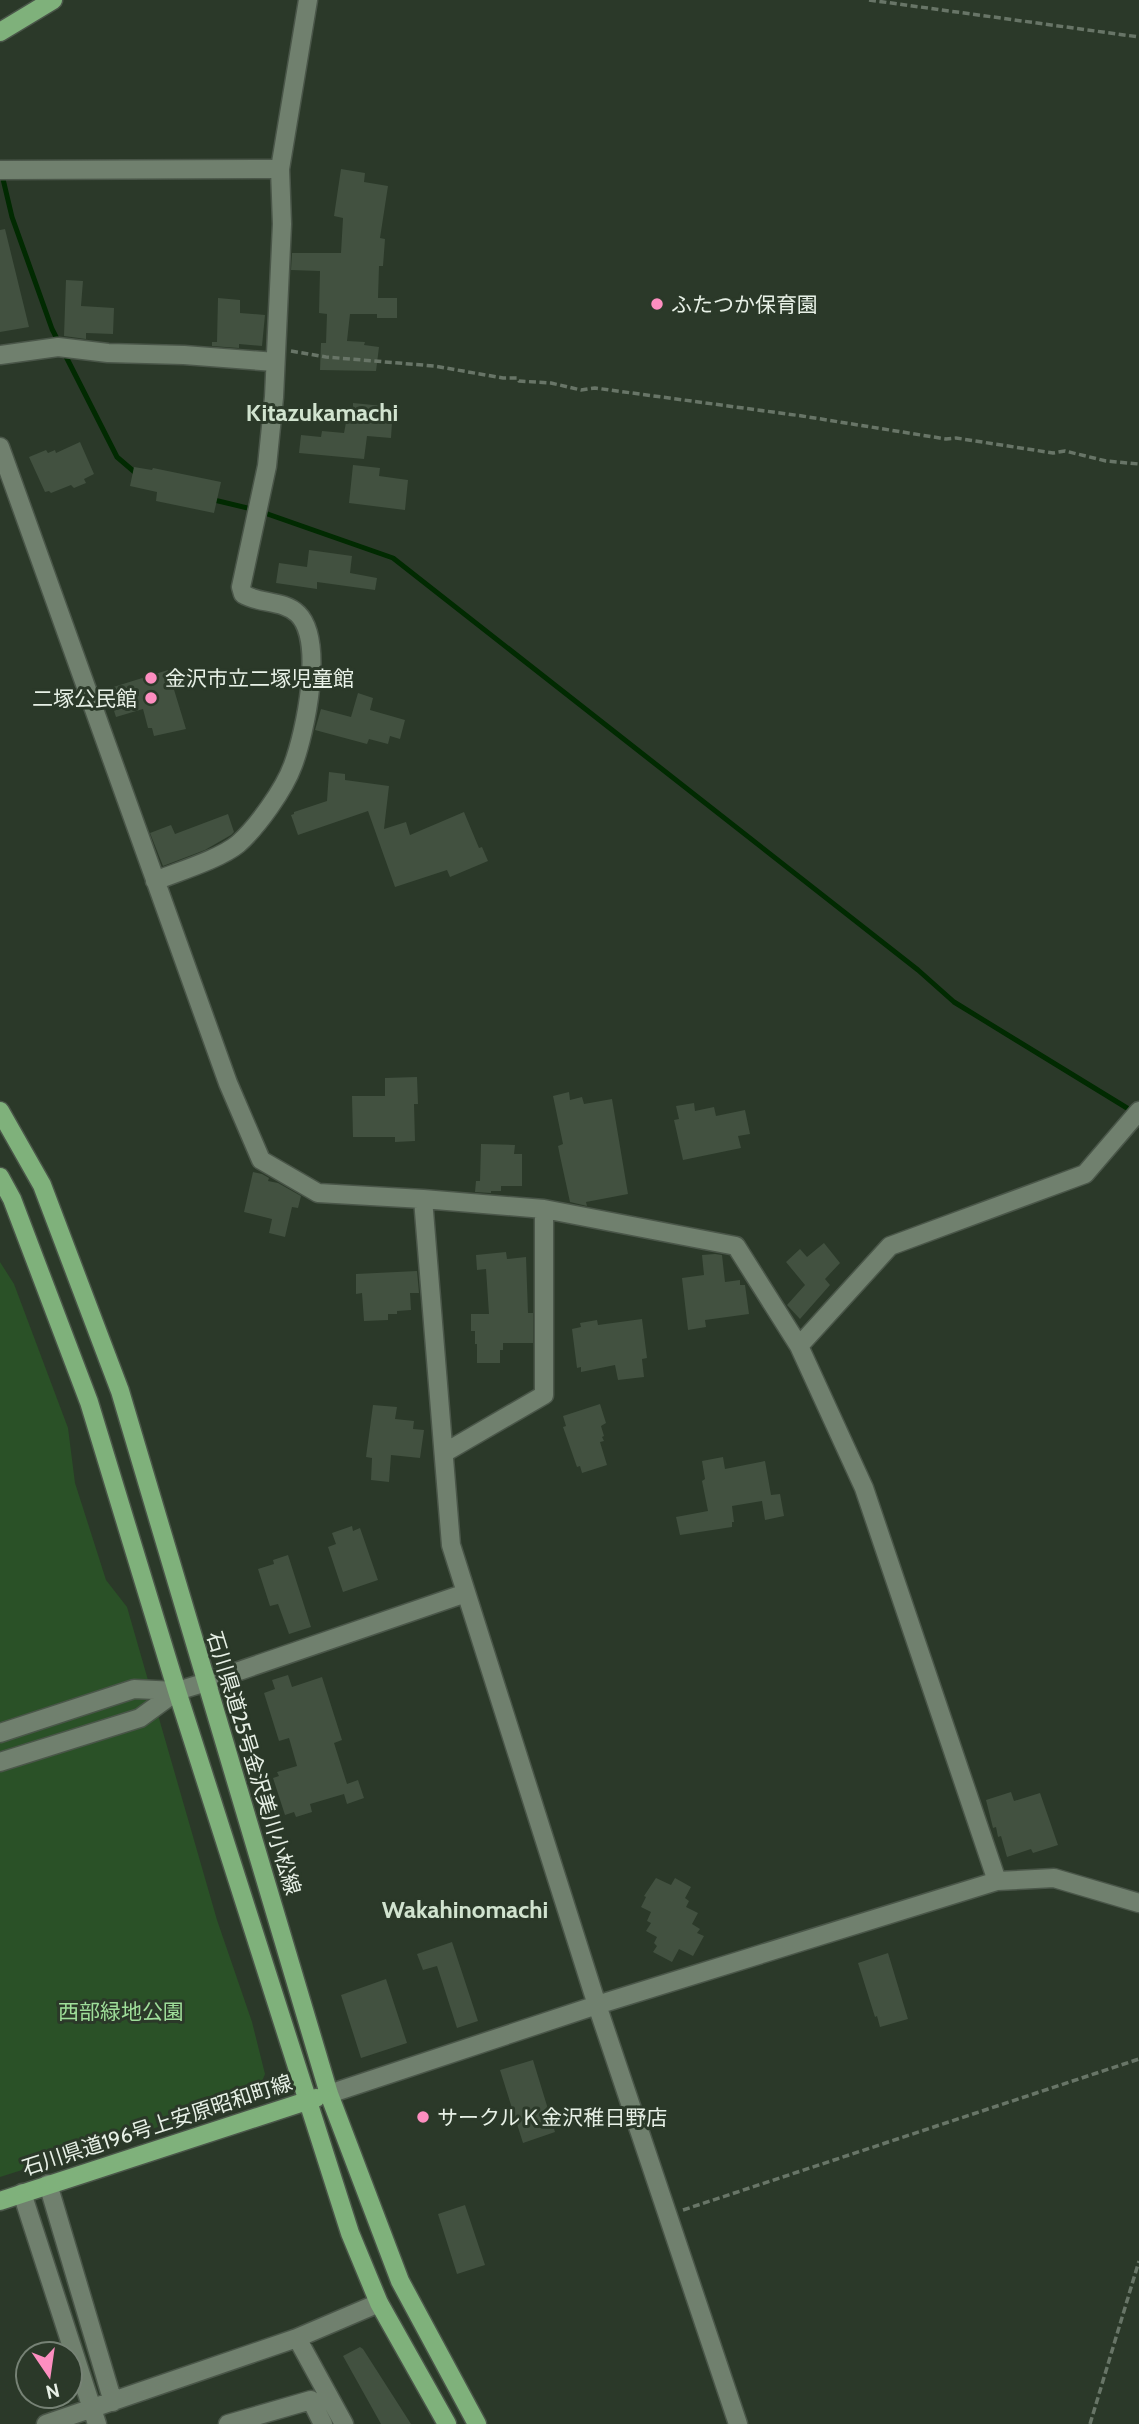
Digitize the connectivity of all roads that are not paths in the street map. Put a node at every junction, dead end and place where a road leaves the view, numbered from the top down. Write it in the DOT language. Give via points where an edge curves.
graph roads {
  1 [pos="53,0"];
  2 [pos="308,0"];
  3 [pos="0,33"];
  4 [pos="280,169"];
  5 [pos="0,170"];
  6 [pos="0,355"];
  7 [pos="275,355"];
  8 [pos="0,447"];
  9 [pos="155,881"];
  10 [pos="0,1111"];
  11 [pos="1139,1111"];
  12 [pos="0,1177"];
  13 [pos="423,1199"];
  14 [pos="544,1209"];
  15 [pos="799,1346"];
  16 [pos="443,1452"];
  17 [pos="466,1593"];
  18 [pos="207,1682"];
  19 [pos="177,1691"];
  20 [pos="0,1734"];
  21 [pos="0,1762"];
  22 [pos="997,1881"];
  23 [pos="1139,1903"];
  24 [pos="597,2005"];
  25 [pos="329,2094"];
  26 [pos="307,2100"];
  27 [pos="48,2184"];
  28 [pos="22,2193"];
  29 [pos="0,2200"];
  30 [pos="379,2303"];
  31 [pos="297,2338"];
  32 [pos="113,2402"];
  33 [pos="95,2416"];
  34 [pos="46,2424"];
  35 [pos="228,2424"];
  36 [pos="323,2424"];
  37 [pos="344,2424"];
  38 [pos="447,2424"];
  39 [pos="477,2424"];
  40 [pos="738,2424"];
  1 -- 3 [label="main road"];
  2 -- 4 [label="street"];
  4 -- 5 [label="street"];
  4 -- 7 [label="street"];
  6 -- 7 [label="street" via="58,347 108,353"];
  7 -- 9 [label="street" via="267,466 241,587 251,599 298,614 307,633 312,666 310,697 293,766 268,809 224,853"];
  8 -- 9 [label="street"];
  9 -- 13 [label="street" via="228,1083 261,1160 318,1193"];
  10 -- 18 [label="main road, 石川県道25号金沢美川小松線" via="42,1185 120,1391"];
  11 -- 15 [label="street" via="1085,1174 890,1246"];
  12 -- 19 [label="main road" via="89,1402"];
  13 -- 14 [label="street"];
  13 -- 16 [label="street"];
  14 -- 15 [label="street" via="736,1246"];
  14 -- 16 [label="street" via="544,1395"];
  15 -- 22 [label="street" via="864,1488"];
  16 -- 17 [label="street" via="451,1545"];
  17 -- 18 [label="street"];
  17 -- 24 [label="street"];
  18 -- 19 [label="street"];
  18 -- 25 [label="main road, 石川県道25号金沢美川小松線"];
  19 -- 20 [label="street" via="134,1689"];
  19 -- 21 [label="street" via="141,1718"];
  19 -- 26 [label="main road"];
  22 -- 23 [label="street" via="1054,1878"];
  22 -- 24 [label="street"];
  24 -- 25 [label="street"];
  24 -- 40 [label="street"];
  25 -- 26 [label="main road, 石川県道196号上安原昭和町線"];
  25 -- 39 [label="main road, 石川県道25号金沢美川小松線" via="400,2281"];
  26 -- 27 [label="main road, 石川県道196号上安原昭和町線"];
  26 -- 30 [label="main road" via="350,2233"];
  27 -- 28 [label="main road, 石川県道196号上安原昭和町線"];
  27 -- 32 [label="street"];
  28 -- 29 [label="main road, 石川県道196号上安原昭和町線"];
  28 -- 33 [label="street"];
  30 -- 31 [label="street"];
  30 -- 38 [label="main road"];
  31 -- 32 [label="street"];
  31 -- 37 [label="street"];
  32 -- 33 [label="street"];
  33 -- 34 [label="street"];
  35 -- 36 [label="street" via="311,2400"];
}
